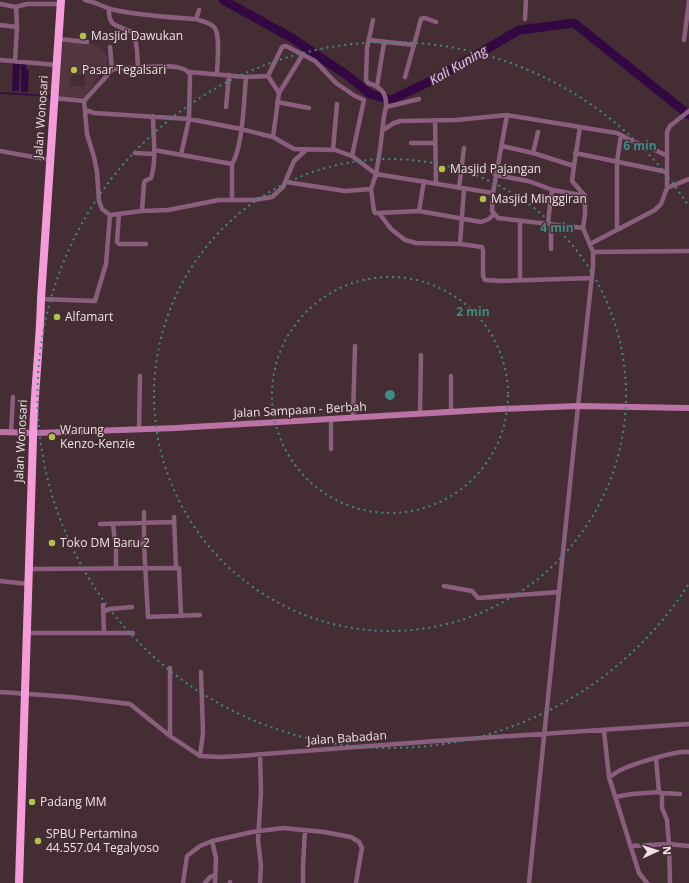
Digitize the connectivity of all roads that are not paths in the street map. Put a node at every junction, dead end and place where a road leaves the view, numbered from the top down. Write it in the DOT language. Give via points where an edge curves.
graph roads {
  1 [pos="85,0"];
  2 [pos="526,0"];
  3 [pos="689,1"];
  4 [pos="61,2"];
  5 [pos="0,4"];
  6 [pos="16,7"];
  7 [pos="109,9"];
  8 [pos="199,10"];
  9 [pos="525,18"];
  10 [pos="196,19"];
  11 [pos="373,20"];
  12 [pos="436,22"];
  13 [pos="0,25"];
  14 [pos="17,27"];
  15 [pos="59,39"];
  16 [pos="369,40"];
  17 [pos="684,40"];
  18 [pos="87,42"];
  19 [pos="384,43"];
  20 [pos="414,45"];
  21 [pos="110,47"];
  22 [pos="303,54"];
  23 [pos="0,60"];
  24 [pos="15,61"];
  25 [pos="57,65"];
  26 [pos="138,68"];
  27 [pos="112,70"];
  28 [pos="189,72"];
  29 [pos="217,73"];
  30 [pos="229,75"];
  31 [pos="268,76"];
  32 [pos="246,77"];
  33 [pos="405,77"];
  34 [pos="377,86"];
  35 [pos="279,93"];
  36 [pos="55,97"];
  37 [pos="419,99"];
  38 [pos="84,102"];
  39 [pos="277,102"];
  40 [pos="337,104"];
  41 [pos="386,106"];
  42 [pos="226,107"];
  43 [pos="309,108"];
  44 [pos="85,110"];
  45 [pos="689,111"];
  46 [pos="508,115"];
  47 [pos="153,116"];
  48 [pos="189,120"];
  49 [pos="435,120"];
  50 [pos="580,127"];
  51 [pos="241,129"];
  52 [pos="383,130"];
  53 [pos="538,132"];
  54 [pos="622,135"];
  55 [pos="273,137"];
  56 [pos="411,143"];
  57 [pos="435,143"];
  58 [pos="502,146"];
  59 [pos="464,148"];
  60 [pos="306,150"];
  61 [pos="333,150"];
  62 [pos="0,151"];
  63 [pos="154,152"];
  64 [pos="135,153"];
  65 [pos="533,153"];
  66 [pos="575,153"];
  67 [pos="181,155"];
  68 [pos="352,156"];
  69 [pos="667,156"];
  70 [pos="50,160"];
  71 [pos="617,162"];
  72 [pos="232,164"];
  73 [pos="574,166"];
  74 [pos="667,172"];
  75 [pos="376,174"];
  76 [pos="496,175"];
  77 [pos="689,179"];
  78 [pos="424,181"];
  79 [pos="286,182"];
  80 [pos="436,183"];
  81 [pos="462,188"];
  82 [pos="666,188"];
  83 [pos="371,189"];
  84 [pos="553,190"];
  85 [pos="493,193"];
  86 [pos="585,196"];
  87 [pos="232,200"];
  88 [pos="142,210"];
  89 [pos="419,211"];
  90 [pos="379,212"];
  91 [pos="119,214"];
  92 [pos="494,214"];
  93 [pos="110,215"];
  94 [pos="463,219"];
  95 [pos="520,221"];
  96 [pos="550,224"];
  97 [pos="583,228"];
  98 [pos="617,230"];
  99 [pos="146,244"];
  100 [pos="460,244"];
  101 [pos="590,244"];
  102 [pos="551,249"];
  103 [pos="689,251"];
  104 [pos="594,252"];
  105 [pos="592,278"];
  106 [pos="520,280"];
  107 [pos="41,299"];
  108 [pos="355,346"];
  109 [pos="421,355"];
  110 [pos="140,376"];
  111 [pos="451,376"];
  112 [pos="12,397"];
  113 [pos="578,406"];
  114 [pos="689,408"];
  115 [pos="451,412"];
  116 [pos="420,414"];
  117 [pos="353,417"];
  118 [pos="331,420"];
  119 [pos="139,429"];
  120 [pos="0,432"];
  121 [pos="11,432"];
  122 [pos="33,432"];
  123 [pos="331,449"];
  124 [pos="144,512"];
  125 [pos="100,524"];
  126 [pos="113,524"];
  127 [pos="144,524"];
  128 [pos="144,544"];
  129 [pos="116,546"];
  130 [pos="116,568"];
  131 [pos="146,568"];
  132 [pos="176,568"];
  133 [pos="29,569"];
  134 [pos="0,581"];
  135 [pos="28,584"];
  136 [pos="444,586"];
  137 [pos="559,592"];
  138 [pos="103,605"];
  139 [pos="132,607"];
  140 [pos="104,611"];
  141 [pos="200,615"];
  142 [pos="181,616"];
  143 [pos="104,632"];
  144 [pos="27,633"];
  145 [pos="133,633"];
  146 [pos="170,668"];
  147 [pos="201,672"];
  148 [pos="0,692"];
  149 [pos="25,694"];
  150 [pos="689,724"];
  151 [pos="604,730"];
  152 [pos="544,734"];
  153 [pos="170,736"];
  154 [pos="689,752"];
  155 [pos="260,754"];
  156 [pos="200,756"];
  157 [pos="656,758"];
  158 [pos="609,778"];
  159 [pos="661,792"];
  160 [pos="680,794"];
  161 [pos="615,798"];
  162 [pos="305,830"];
  163 [pos="258,831"];
  164 [pos="212,841"];
  165 [pos="669,844"];
  166 [pos="630,846"];
  167 [pos="689,846"];
  168 [pos="214,876"];
  169 [pos="19,883"];
  170 [pos="183,883"];
  171 [pos="205,883"];
  172 [pos="215,883"];
  173 [pos="260,883"];
  174 [pos="303,883"];
  175 [pos="356,883"];
  176 [pos="529,883"];
  177 [pos="647,883"];
  178 [pos="670,883"];
  1 -- 7 [label="street"];
  2 -- 9 [label="street"];
  3 -- 17 [label="street"];
  4 -- 6 [label="street"];
  4 -- 15 [label="highway, Jalan Wonosari"];
  5 -- 6 [label="street"];
  6 -- 14 [label="street"];
  7 -- 10 [label="street" via="141,15"];
  7 -- 26 [label="street" via="112,24 134,33"];
  8 -- 10 [label="street"];
  10 -- 29 [label="street" via="210,24 216,31"];
  11 -- 16 [label="street"];
  12 -- 20 [label="street" via="421,19"];
  13 -- 14 [label="street"];
  14 -- 24 [label="street"];
  15 -- 18 [label="street"];
  15 -- 25 [label="highway, Jalan Wonosari"];
  16 -- 19 [label="street"];
  16 -- 34 [label="street" via="366,80"];
  19 -- 20 [label="street"];
  19 -- 34 [label="street"];
  20 -- 33 [label="street"];
  21 -- 27 [label="street"];
  22 -- 31 [label="street" via="286,46 282,47"];
  22 -- 35 [label="street"];
  22 -- 68 [label="street" via="315,61 336,83 364,100"];
  23 -- 24 [label="street"];
  24 -- 25 [label="street"];
  25 -- 36 [label="highway, Jalan Wonosari"];
  26 -- 27 [label="street"];
  26 -- 28 [label="street" via="175,67"];
  27 -- 38 [label="street"];
  28 -- 29 [label="street"];
  28 -- 48 [label="street"];
  29 -- 30 [label="street"];
  30 -- 32 [label="street"];
  30 -- 42 [label="street"];
  31 -- 32 [label="street"];
  31 -- 35 [label="street"];
  32 -- 51 [label="street"];
  34 -- 41 [label="street" via="386,96"];
  35 -- 39 [label="street"];
  36 -- 38 [label="street"];
  36 -- 70 [label="highway, Jalan Wonosari"];
  37 -- 41 [label="street"];
  38 -- 44 [label="street"];
  39 -- 43 [label="street"];
  39 -- 55 [label="street"];
  40 -- 61 [label="street"];
  41 -- 52 [label="street"];
  44 -- 47 [label="street" via="94,113"];
  44 -- 93 [label="street" via="87,134 97,172 99,204"];
  45 -- 69 [label="street" via="670,126 667,132"];
  46 -- 49 [label="street"];
  46 -- 50 [label="street"];
  46 -- 58 [label="street"];
  47 -- 48 [label="street"];
  47 -- 63 [label="street"];
  48 -- 51 [label="street"];
  48 -- 67 [label="street"];
  49 -- 52 [label="street" via="397,121"];
  49 -- 57 [label="street"];
  50 -- 54 [label="street"];
  50 -- 66 [label="street"];
  51 -- 55 [label="street"];
  51 -- 72 [label="street"];
  52 -- 75 [label="street"];
  53 -- 65 [label="street"];
  54 -- 69 [label="street"];
  54 -- 71 [label="street"];
  55 -- 60 [label="street" via="288,146"];
  56 -- 57 [label="street"];
  57 -- 80 [label="street"];
  58 -- 65 [label="street"];
  58 -- 76 [label="street"];
  59 -- 81 [label="street"];
  60 -- 61 [label="street"];
  60 -- 79 [label="street" via="294,161"];
  61 -- 68 [label="street"];
  62 -- 70 [label="street"];
  63 -- 64 [label="street"];
  63 -- 67 [label="street"];
  63 -- 88 [label="street" via="151,178 144,183"];
  65 -- 73 [label="street"];
  66 -- 71 [label="street"];
  66 -- 73 [label="street"];
  67 -- 72 [label="street"];
  68 -- 75 [label="street"];
  69 -- 74 [label="street"];
  70 -- 107 [label="highway, Jalan Wonosari"];
  71 -- 74 [label="street"];
  71 -- 98 [label="street"];
  72 -- 87 [label="street"];
  73 -- 86 [label="street" via="572,181"];
  74 -- 82 [label="street"];
  75 -- 78 [label="street"];
  75 -- 83 [label="street"];
  76 -- 84 [label="street" via="528,181"];
  76 -- 85 [label="street"];
  77 -- 82 [label="street"];
  78 -- 80 [label="street"];
  78 -- 89 [label="street"];
  79 -- 83 [label="street" via="345,191"];
  79 -- 87 [label="street" via="272,197"];
  80 -- 81 [label="street"];
  81 -- 85 [label="street"];
  81 -- 94 [label="street"];
  82 -- 98 [label="street" via="659,207"];
  83 -- 90 [label="street" via="372,208 375,213"];
  84 -- 86 [label="street"];
  84 -- 96 [label="street" via="550,201"];
  85 -- 92 [label="street"];
  86 -- 97 [label="street"];
  87 -- 88 [label="street" via="219,200 168,210"];
  88 -- 91 [label="street"];
  89 -- 90 [label="street"];
  89 -- 94 [label="street"];
  90 -- 100 [label="street" via="391,229 405,240 416,243"];
  91 -- 93 [label="street"];
  91 -- 99 [label="street" via="117,242"];
  92 -- 94 [label="street" via="489,220 481,222"];
  92 -- 95 [label="street" via="498,218"];
  93 -- 107 [label="street" via="106,264 95,301"];
  94 -- 100 [label="street"];
  95 -- 96 [label="street"];
  95 -- 106 [label="street"];
  96 -- 97 [label="street"];
  96 -- 102 [label="street"];
  97 -- 101 [label="street"];
  98 -- 101 [label="street"];
  100 -- 106 [label="street" via="482,247 485,280"];
  101 -- 104 [label="street"];
  103 -- 104 [label="street"];
  104 -- 105 [label="street"];
  105 -- 106 [label="street"];
  105 -- 113 [label="street"];
  107 -- 122 [label="highway, Jalan Wonosari"];
  108 -- 117 [label="street"];
  109 -- 116 [label="street"];
  110 -- 119 [label="street"];
  111 -- 115 [label="street"];
  112 -- 121 [label="street"];
  113 -- 114 [label="main road, Jalan Sampaan - Berbah"];
  113 -- 115 [label="main road, Jalan Sampaan - Berbah"];
  113 -- 137 [label="street"];
  115 -- 116 [label="main road, Jalan Sampaan - Berbah"];
  116 -- 117 [label="main road, Jalan Sampaan - Berbah"];
  117 -- 118 [label="main road, Jalan Sampaan - Berbah"];
  118 -- 119 [label="main road, Jalan Sampaan - Berbah"];
  118 -- 123 [label="street"];
  119 -- 122 [label="main road, Jalan Sampaan - Berbah"];
  120 -- 121 [label="main road, Jalan Sampaan - Berbah"];
  121 -- 122 [label="main road, Jalan Sampaan - Berbah"];
  122 -- 133 [label="highway, Jalan Wonosari"];
  124 -- 127 [label="street"];
  125 -- 126 [label="street"];
  126 -- 127 [label="street"];
  126 -- 129 [label="street"];
  127 -- 128 [label="street"];
  127 -- 132 [label="street" via="174,520"];
  128 -- 129 [label="street"];
  128 -- 131 [label="street"];
  129 -- 130 [label="street"];
  130 -- 131 [label="street"];
  130 -- 133 [label="street"];
  131 -- 132 [label="street"];
  131 -- 142 [label="street" via="148,617"];
  132 -- 142 [label="street" via="179,568"];
  133 -- 135 [label="highway, Jalan Wonosari"];
  134 -- 135 [label="street"];
  135 -- 144 [label="highway, Jalan Wonosari"];
  136 -- 137 [label="street" via="472,591 478,598"];
  137 -- 152 [label="street"];
  138 -- 140 [label="street"];
  139 -- 140 [label="street"];
  140 -- 143 [label="street"];
  141 -- 142 [label="street"];
  143 -- 144 [label="street"];
  143 -- 145 [label="street"];
  144 -- 149 [label="highway, Jalan Wonosari"];
  146 -- 153 [label="street"];
  147 -- 156 [label="street" via="203,733"];
  148 -- 149 [label="street"];
  149 -- 153 [label="street" via="130,704"];
  149 -- 169 [label="highway, Jalan Wonosari"];
  150 -- 151 [label="street, Jalan Babadan"];
  151 -- 152 [label="street, Jalan Babadan"];
  151 -- 158 [label="street"];
  152 -- 155 [label="street, Jalan Babadan"];
  152 -- 176 [label="street"];
  153 -- 156 [label="street"];
  154 -- 157 [label="street"];
  155 -- 156 [label="street, Jalan Babadan"];
  155 -- 163 [label="street"];
  157 -- 158 [label="street" via="617,772"];
  157 -- 159 [label="street"];
  158 -- 161 [label="street"];
  159 -- 160 [label="street"];
  159 -- 161 [label="street"];
  159 -- 165 [label="street"];
  161 -- 166 [label="street"];
  162 -- 163 [label="street" via="283,828"];
  162 -- 174 [label="street"];
  162 -- 175 [label="street" via="351,837 359,842 362,848"];
  163 -- 164 [label="street"];
  163 -- 173 [label="street"];
  164 -- 168 [label="street" via="216,858"];
  164 -- 170 [label="street" via="187,856"];
  165 -- 166 [label="street"];
  165 -- 167 [label="street"];
  165 -- 178 [label="street"];
  166 -- 177 [label="street" via="639,873"];
  168 -- 171 [label="street"];
  168 -- 172 [label="street"];
}
